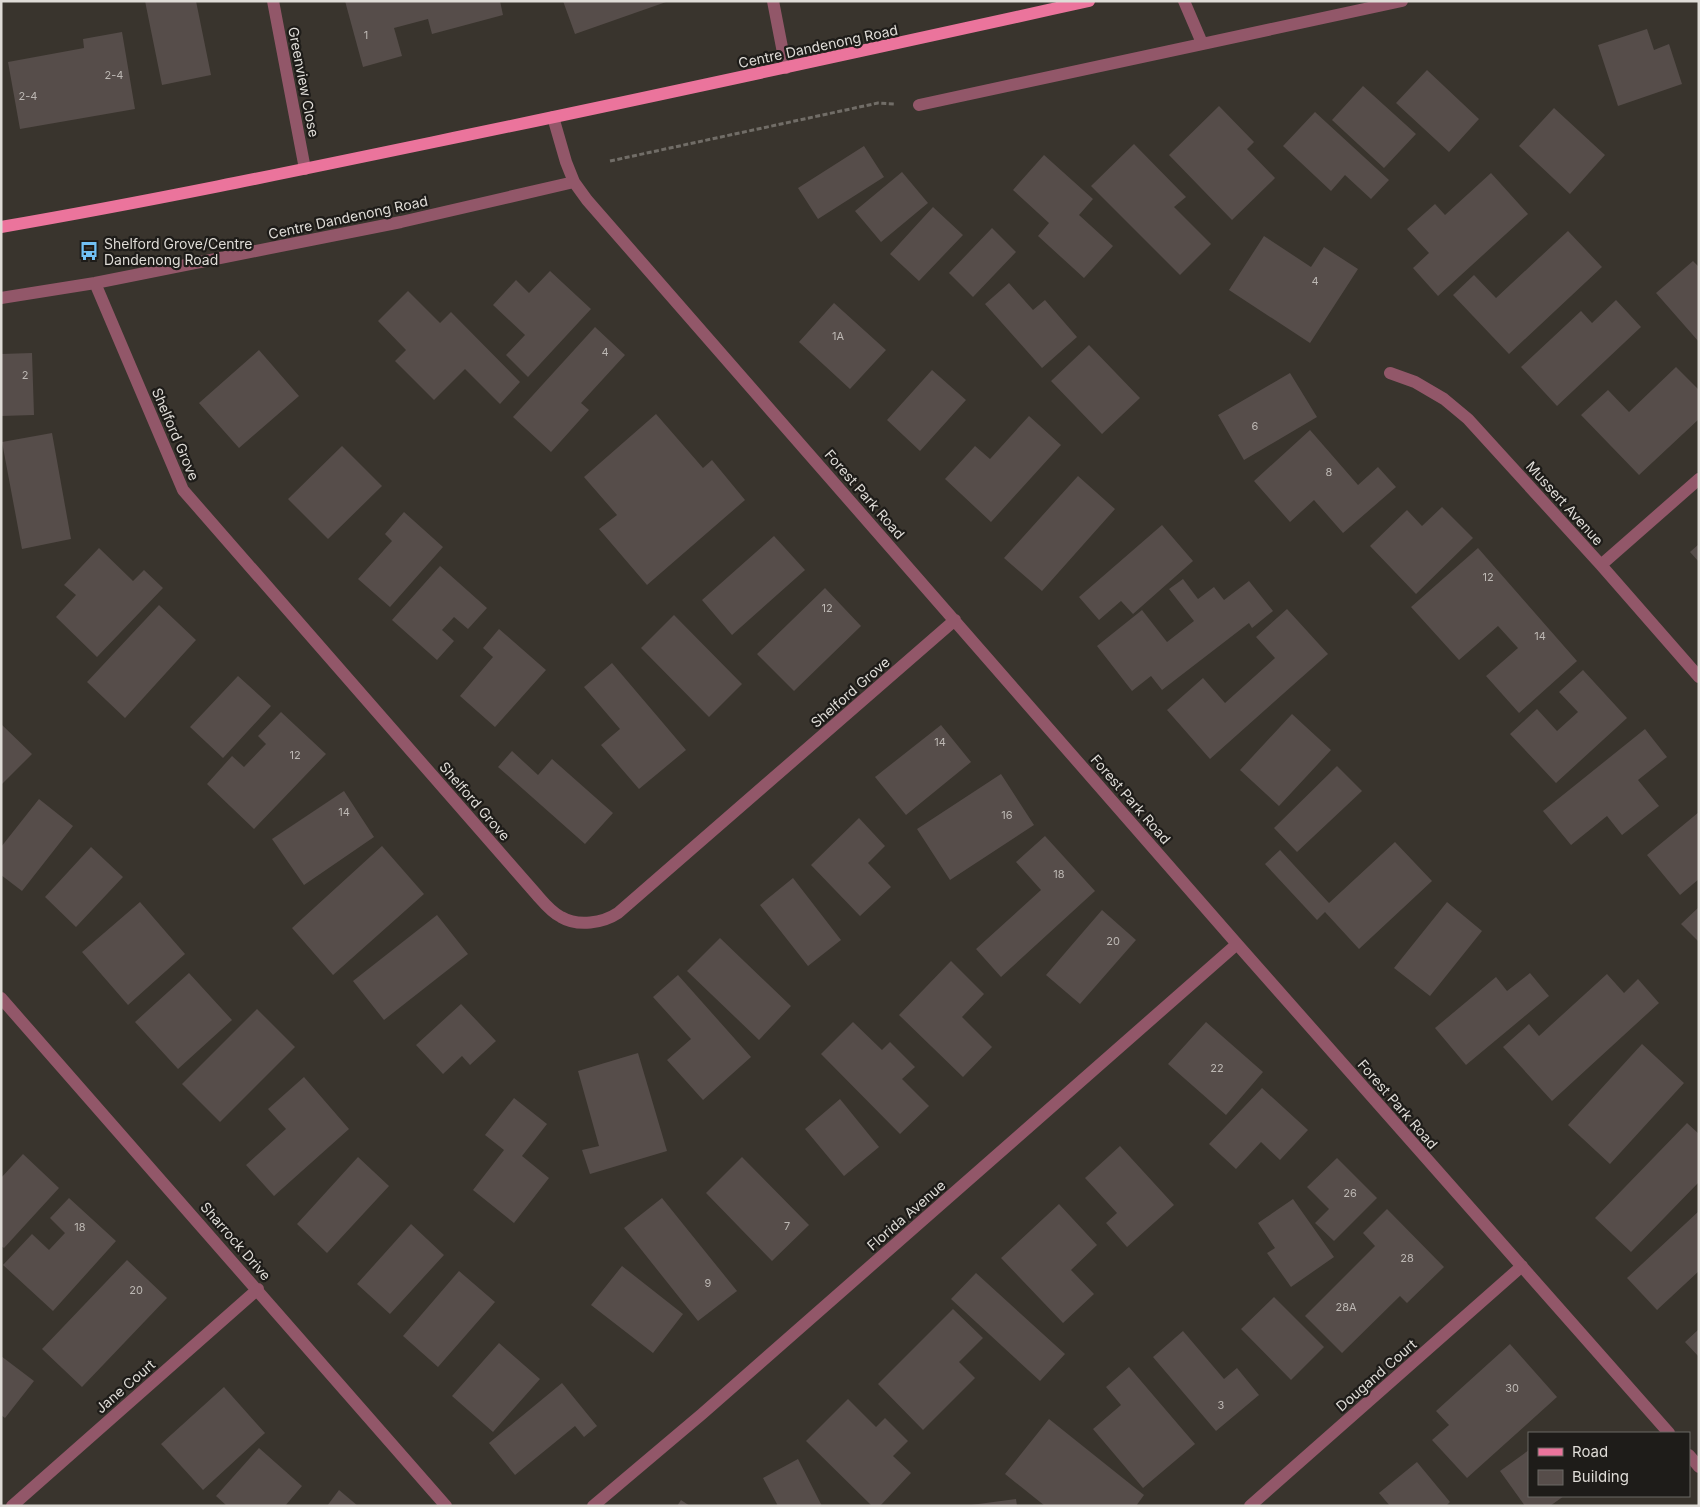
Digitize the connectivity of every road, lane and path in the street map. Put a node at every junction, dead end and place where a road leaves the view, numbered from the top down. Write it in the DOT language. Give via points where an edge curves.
graph roads {
  1 [pos="273,1"];
  2 [pos="773,1"];
  3 [pos="1089,1"];
  4 [pos="1184,1"];
  5 [pos="1402,1"];
  6 [pos="1202,43"];
  7 [pos="786,68"];
  8 [pos="919,106"];
  9 [pos="553,117"];
  10 [pos="610,161"];
  11 [pos="305,169"];
  12 [pos="574,182"];
  13 [pos="1,227"];
  14 [pos="95,283"];
  15 [pos="1,298"];
  16 [pos="1390,373"];
  17 [pos="1699,479"];
  18 [pos="1601,565"];
  19 [pos="955,620"];
  20 [pos="1699,676"];
  21 [pos="1237,944"];
  22 [pos="1,998"];
  23 [pos="1522,1266"];
  24 [pos="258,1289"];
  25 [pos="1668,1432"];
  26 [pos="1690,1456"];
  27 [pos="1699,1466"];
  28 [pos="12,1506"];
  29 [pos="446,1506"];
  30 [pos="593,1506"];
  31 [pos="1250,1506"];
  1 -- 11 [label="street, Greenview Close"];
  2 -- 7 [label="street"];
  3 -- 7 [label="main road, Centre Dandenong Road"];
  4 -- 6 [label="street"];
  5 -- 6 [label="street"];
  6 -- 8 [label="street"];
  7 -- 9 [label="main road, Centre Dandenong Road"];
  8 -- 10 [label="path" via="878,103"];
  9 -- 11 [label="main road, Centre Dandenong Road"];
  9 -- 12 [label="street"];
  11 -- 13 [label="main road, Centre Dandenong Road"];
  12 -- 14 [label="street, Centre Dandenong Road" via="401,222"];
  12 -- 19 [label="street, Forest Park Road"];
  14 -- 15 [label="street, Centre Dandenong Road"];
  14 -- 19 [label="street, Shelford Grove" via="183,490 537,895 561,918 592,923 618,913"];
  16 -- 18 [label="street, Mussert Avenue" via="1415,382 1444,399 1468,419"];
  17 -- 18 [label="street"];
  18 -- 20 [label="street, Mussert Avenue"];
  19 -- 21 [label="street, Forest Park Road"];
  21 -- 23 [label="street, Forest Park Road"];
  21 -- 30 [label="street, Florida Avenue"];
  22 -- 24 [label="street, Sharrock Drive"];
  23 -- 25 [label="street, Forest Park Road"];
  23 -- 31 [label="street, Dougand Court"];
  24 -- 28 [label="street, Jane Court"];
  24 -- 29 [label="street, Sharrock Drive"];
  26 -- 27 [label="street"];
}
